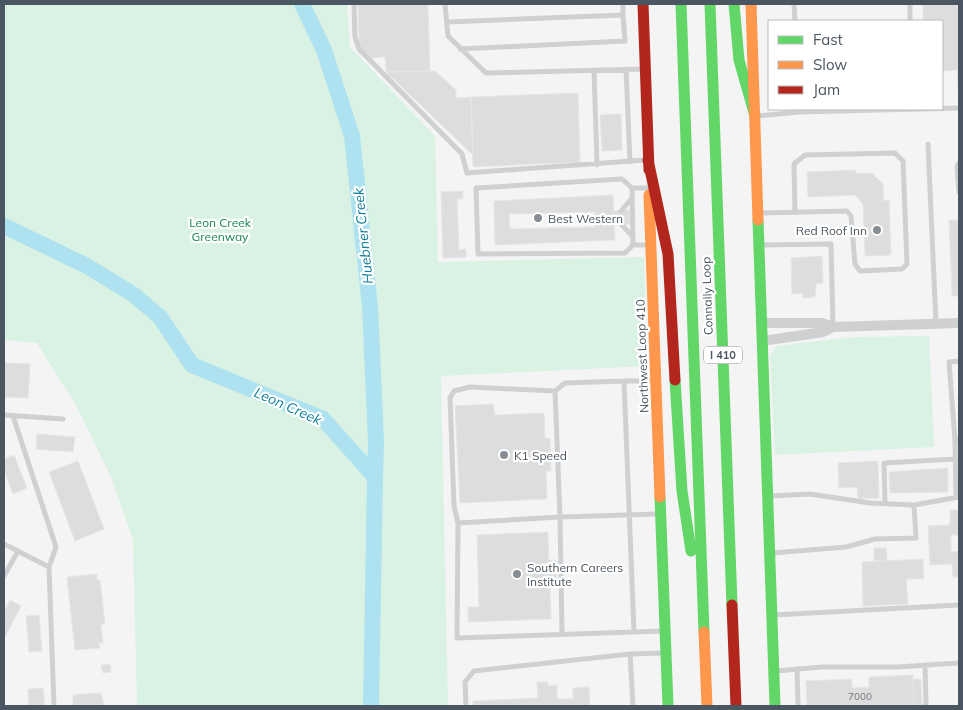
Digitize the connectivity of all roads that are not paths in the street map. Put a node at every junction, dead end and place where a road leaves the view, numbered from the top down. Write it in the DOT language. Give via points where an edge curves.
graph roads {
  1 [pos="354,4"];
  2 [pos="446,4"];
  3 [pos="623,4"];
  4 [pos="643,4"];
  5 [pos="682,4"];
  6 [pos="710,4"];
  7 [pos="734,4"];
  8 [pos="751,4"];
  9 [pos="794,4"];
  10 [pos="910,4"];
  11 [pos="623,15"];
  12 [pos="795,20"];
  13 [pos="910,20"];
  14 [pos="447,22"];
  15 [pos="460,48"];
  16 [pos="626,69"];
  17 [pos="594,70"];
  18 [pos="645,70"];
  19 [pos="959,108"];
  20 [pos="943,109"];
  21 [pos="799,110"];
  22 [pos="914,110"];
  23 [pos="755,116"];
  24 [pos="928,144"];
  25 [pos="648,160"];
  26 [pos="630,162"];
  27 [pos="959,163"];
  28 [pos="597,165"];
  29 [pos="632,188"];
  30 [pos="649,188"];
  31 [pos="959,192"];
  32 [pos="632,197"];
  33 [pos="621,211"];
  34 [pos="795,212"];
  35 [pos="758,213"];
  36 [pos="622,225"];
  37 [pos="633,237"];
  38 [pos="652,244"];
  39 [pos="634,245"];
  40 [pos="759,245"];
  41 [pos="761,323"];
  42 [pos="959,323"];
  43 [pos="936,324"];
  44 [pos="833,328"];
  45 [pos="762,341"];
  46 [pos="959,361"];
  47 [pos="624,381"];
  48 [pos="656,381"];
  49 [pos="554,391"];
  50 [pos="4,415"];
  51 [pos="13,416"];
  52 [pos="63,419"];
  53 [pos="957,440"];
  54 [pos="955,459"];
  55 [pos="767,497"];
  56 [pos="957,497"];
  57 [pos="885,502"];
  58 [pos="914,505"];
  59 [pos="661,514"];
  60 [pos="629,515"];
  61 [pos="560,518"];
  62 [pos="458,523"];
  63 [pos="4,544"];
  64 [pos="18,551"];
  65 [pos="769,554"];
  66 [pos="49,567"];
  67 [pos="4,576"];
  68 [pos="959,605"];
  69 [pos="771,615"];
  70 [pos="666,631"];
  71 [pos="634,632"];
  72 [pos="562,633"];
  73 [pos="705,646"];
  74 [pos="666,653"];
  75 [pos="630,654"];
  76 [pos="959,663"];
  77 [pos="925,665"];
  78 [pos="797,669"];
  79 [pos="774,672"];
  80 [pos="54,706"];
  81 [pos="466,706"];
  82 [pos="633,706"];
  83 [pos="668,706"];
  84 [pos="707,706"];
  85 [pos="736,706"];
  86 [pos="775,706"];
  87 [pos="798,706"];
  88 [pos="926,706"];
  1 -- 28 [label="lane" via="355,37 359,49 462,154 466,173"];
  2 -- 14 [label="lane"];
  3 -- 11 [label="lane"];
  4 -- 18 [label="main road, Northwest Loop 410"];
  5 -- 73 [label="main road, Connally Loop / I 410"];
  6 -- 85 [label="main road, Connally Loop / I 410"];
  7 -- 23 [label="main road" via="739,60"];
  8 -- 23 [label="main road"];
  9 -- 12 [label="lane"];
  10 -- 13 [label="lane"];
  11 -- 14 [label="lane"];
  11 -- 15 [label="lane" via="625,41"];
  14 -- 15 [label="lane" via="448,36"];
  15 -- 17 [label="lane" via="486,73"];
  16 -- 17 [label="lane"];
  16 -- 18 [label="lane"];
  16 -- 26 [label="lane"];
  17 -- 28 [label="lane"];
  18 -- 25 [label="main road, Northwest Loop 410"];
  19 -- 20 [label="lane"];
  21 -- 22 [label="lane"];
  21 -- 23 [label="lane"];
  23 -- 35 [label="main road"];
  24 -- 43 [label="lane"];
  25 -- 26 [label="lane"];
  25 -- 30 [label="main road, Northwest Loop 410"];
  25 -- 73 [label="main road" via="668,254 682,491"];
  26 -- 28 [label="lane"];
  27 -- 31 [label="lane"];
  29 -- 30 [label="lane"];
  29 -- 32 [label="lane"];
  29 -- 39 [label="lane" via="622,180 476,188 478,254 625,252"];
  30 -- 38 [label="main road, Northwest Loop 410"];
  32 -- 33 [label="lane"];
  32 -- 37 [label="lane"];
  34 -- 34 [label="lane" via="847,211 851,216 855,264 860,271 902,269 907,264 903,161 895,153 805,155 794,164"];
  34 -- 35 [label="lane"];
  35 -- 40 [label="main road"];
  36 -- 37 [label="lane"];
  37 -- 39 [label="lane"];
  38 -- 39 [label="lane"];
  38 -- 48 [label="main road, Northwest Loop 410"];
  40 -- 41 [label="main road"];
  40 -- 44 [label="lane" via="831,244"];
  41 -- 44 [label="street" via="822,323"];
  41 -- 45 [label="main road"];
  42 -- 43 [label="street"];
  43 -- 44 [label="street"];
  44 -- 45 [label="street"];
  45 -- 55 [label="main road"];
  46 -- 53 [label="lane" via="948,362"];
  47 -- 48 [label="lane"];
  47 -- 49 [label="lane" via="564,383"];
  47 -- 60 [label="lane"];
  48 -- 59 [label="main road, Northwest Loop 410"];
  49 -- 61 [label="lane"];
  49 -- 62 [label="lane" via="470,387 454,392 450,398 454,506"];
  50 -- 51 [label="lane"];
  51 -- 52 [label="lane"];
  51 -- 66 [label="lane" via="56,547"];
  53 -- 54 [label="lane"];
  54 -- 56 [label="lane"];
  54 -- 57 [label="lane" via="884,463"];
  55 -- 57 [label="lane" via="810,494 870,503"];
  55 -- 65 [label="main road"];
  56 -- 58 [label="lane"];
  57 -- 58 [label="lane"];
  58 -- 65 [label="lane" via="916,538"];
  59 -- 60 [label="lane"];
  59 -- 70 [label="main road, Northwest Loop 410"];
  60 -- 61 [label="lane"];
  60 -- 71 [label="lane"];
  61 -- 62 [label="lane"];
  61 -- 72 [label="lane"];
  62 -- 72 [label="lane" via="457,638"];
  63 -- 64 [label="lane"];
  64 -- 66 [label="lane"];
  64 -- 67 [label="lane"];
  65 -- 69 [label="main road"];
  66 -- 80 [label="lane"];
  68 -- 69 [label="lane"];
  69 -- 79 [label="main road"];
  70 -- 71 [label="lane"];
  70 -- 74 [label="main road, Northwest Loop 410"];
  71 -- 72 [label="lane"];
  73 -- 84 [label="main road, Connally Loop / I 410"];
  74 -- 75 [label="lane"];
  74 -- 83 [label="main road, Northwest Loop 410"];
  75 -- 81 [label="lane" via="474,671 465,682"];
  75 -- 82 [label="lane"];
  76 -- 77 [label="lane"];
  77 -- 78 [label="lane"];
  77 -- 88 [label="lane"];
  78 -- 79 [label="lane"];
  78 -- 87 [label="lane"];
  79 -- 86 [label="main road"];
}
